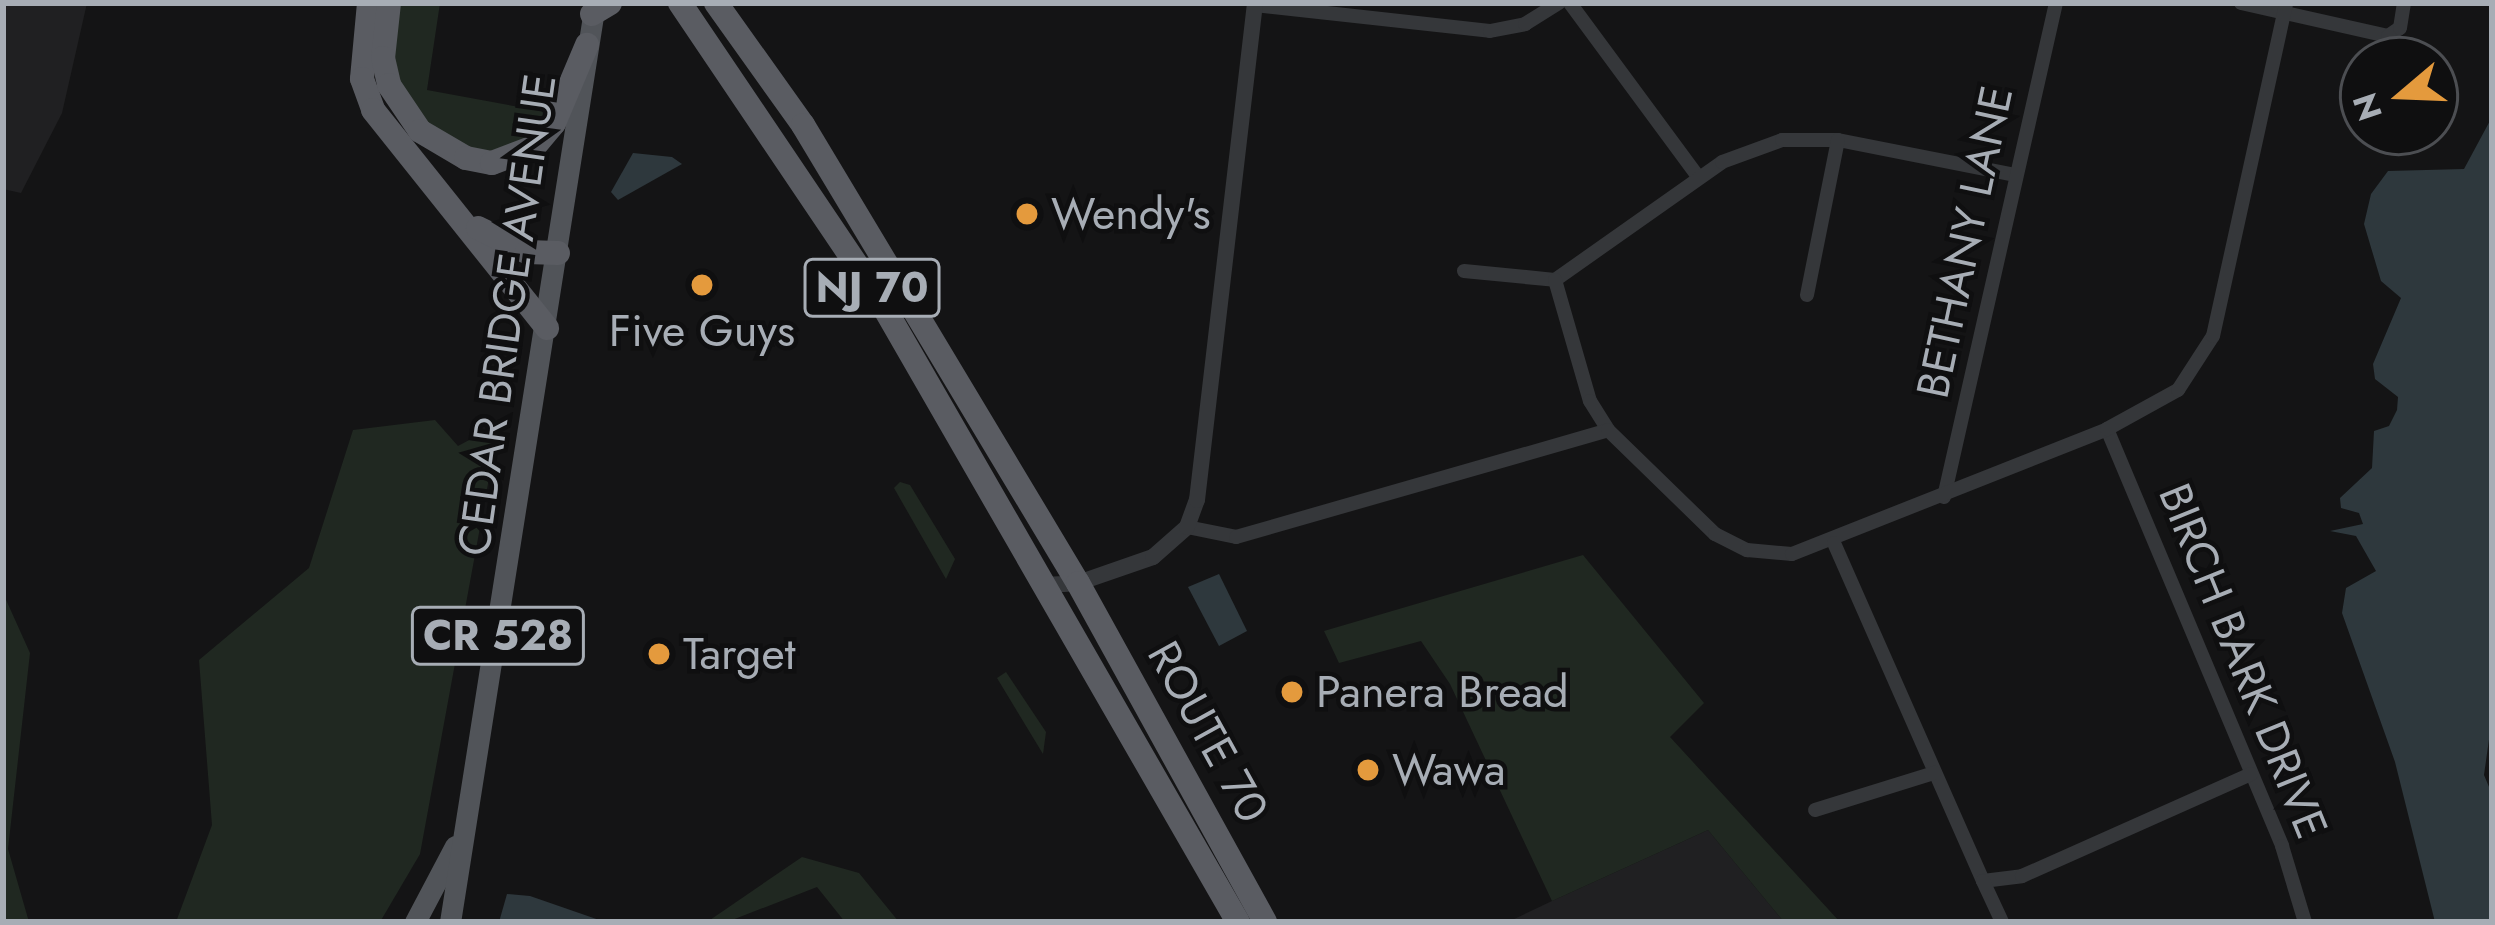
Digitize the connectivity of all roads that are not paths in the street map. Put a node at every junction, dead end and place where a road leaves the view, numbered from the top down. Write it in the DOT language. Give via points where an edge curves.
graph roads {
  1 [pos="369,3"];
  2 [pos="388,3"];
  3 [pos="680,3"];
  4 [pos="716,3"];
  5 [pos="1559,3"];
  6 [pos="1570,3"];
  7 [pos="2056,3"];
  8 [pos="2241,3"];
  9 [pos="2404,3"];
  10 [pos="1255,4"];
  11 [pos="599,6"];
  12 [pos="2285,8"];
  13 [pos="587,45"];
  14 [pos="1838,140"];
  15 [pos="2015,175"];
  16 [pos="1700,178"];
  17 [pos="465,220"];
  18 [pos="558,253"];
  19 [pos="1464,271"];
  20 [pos="1555,280"];
  21 [pos="1807,295"];
  22 [pos="547,328"];
  23 [pos="2107,429"];
  24 [pos="1607,430"];
  25 [pos="1944,497"];
  26 [pos="1187,526"];
  27 [pos="1834,542"];
  28 [pos="1078,583"];
  29 [pos="1044,584"];
  30 [pos="1934,772"];
  31 [pos="2251,774"];
  32 [pos="1815,810"];
  33 [pos="470,819"];
  34 [pos="1982,881"];
  35 [pos="415,922"];
  36 [pos="450,922"];
  37 [pos="1238,922"];
  38 [pos="1265,922"];
  39 [pos="2002,922"];
  40 [pos="2305,922"];
  1 -- 17 [label="highway" via="361,44 367,98"];
  2 -- 13 [label="highway" via="389,85 420,131 466,158 492,163 534,147 554,123"];
  3 -- 29 [label="highway, NJ 70" via="878,297"];
  4 -- 28 [label="highway, NJ 70" via="803,125"];
  5 -- 10 [label="street" via="1525,24 1490,31"];
  6 -- 16 [label="street"];
  7 -- 15 [label="street, BETHANY LANE"];
  8 -- 12 [label="street"];
  9 -- 12 [label="street" via="2400,28 2388,36"];
  10 -- 26 [label="street" via="1197,500"];
  11 -- 13 [label="main road, CEDAR BRIDGE AVENUE / CR 528"];
  12 -- 23 [label="street" via="2213,336 2178,390"];
  13 -- 18 [label="main road, CEDAR BRIDGE AVENUE / CR 528"];
  14 -- 15 [label="street"];
  14 -- 16 [label="street" via="1782,140"];
  14 -- 21 [label="street"];
  15 -- 25 [label="street, BETHANY LANE"];
  16 -- 20 [label="street"];
  17 -- 18 [label="highway" via="527,252"];
  17 -- 22 [label="highway"];
  18 -- 22 [label="main road, CEDAR BRIDGE AVENUE / CR 528"];
  19 -- 20 [label="street"];
  20 -- 24 [label="street" via="1590,401"];
  22 -- 33 [label="main road, CEDAR BRIDGE AVENUE / CR 528"];
  23 -- 25 [label="street"];
  23 -- 31 [label="street, BIRCH BARK DRIVE"];
  24 -- 26 [label="street" via="1236,537"];
  24 -- 27 [label="street" via="1715,534 1748,550 1792,554"];
  25 -- 27 [label="street"];
  26 -- 28 [label="street" via="1153,557"];
  27 -- 30 [label="street"];
  28 -- 29 [label="street"];
  28 -- 38 [label="highway, ROUTE 70 / NJ 70"];
  29 -- 37 [label="highway, ROUTE 70 / NJ 70"];
  30 -- 32 [label="street"];
  30 -- 34 [label="street"];
  31 -- 34 [label="street" via="2022,877"];
  31 -- 40 [label="street, BIRCH BARK DRIVE"];
  33 -- 35 [label="main road"];
  33 -- 36 [label="main road, CEDAR BRIDGE AVENUE / CR 528"];
  34 -- 39 [label="street"];
}
